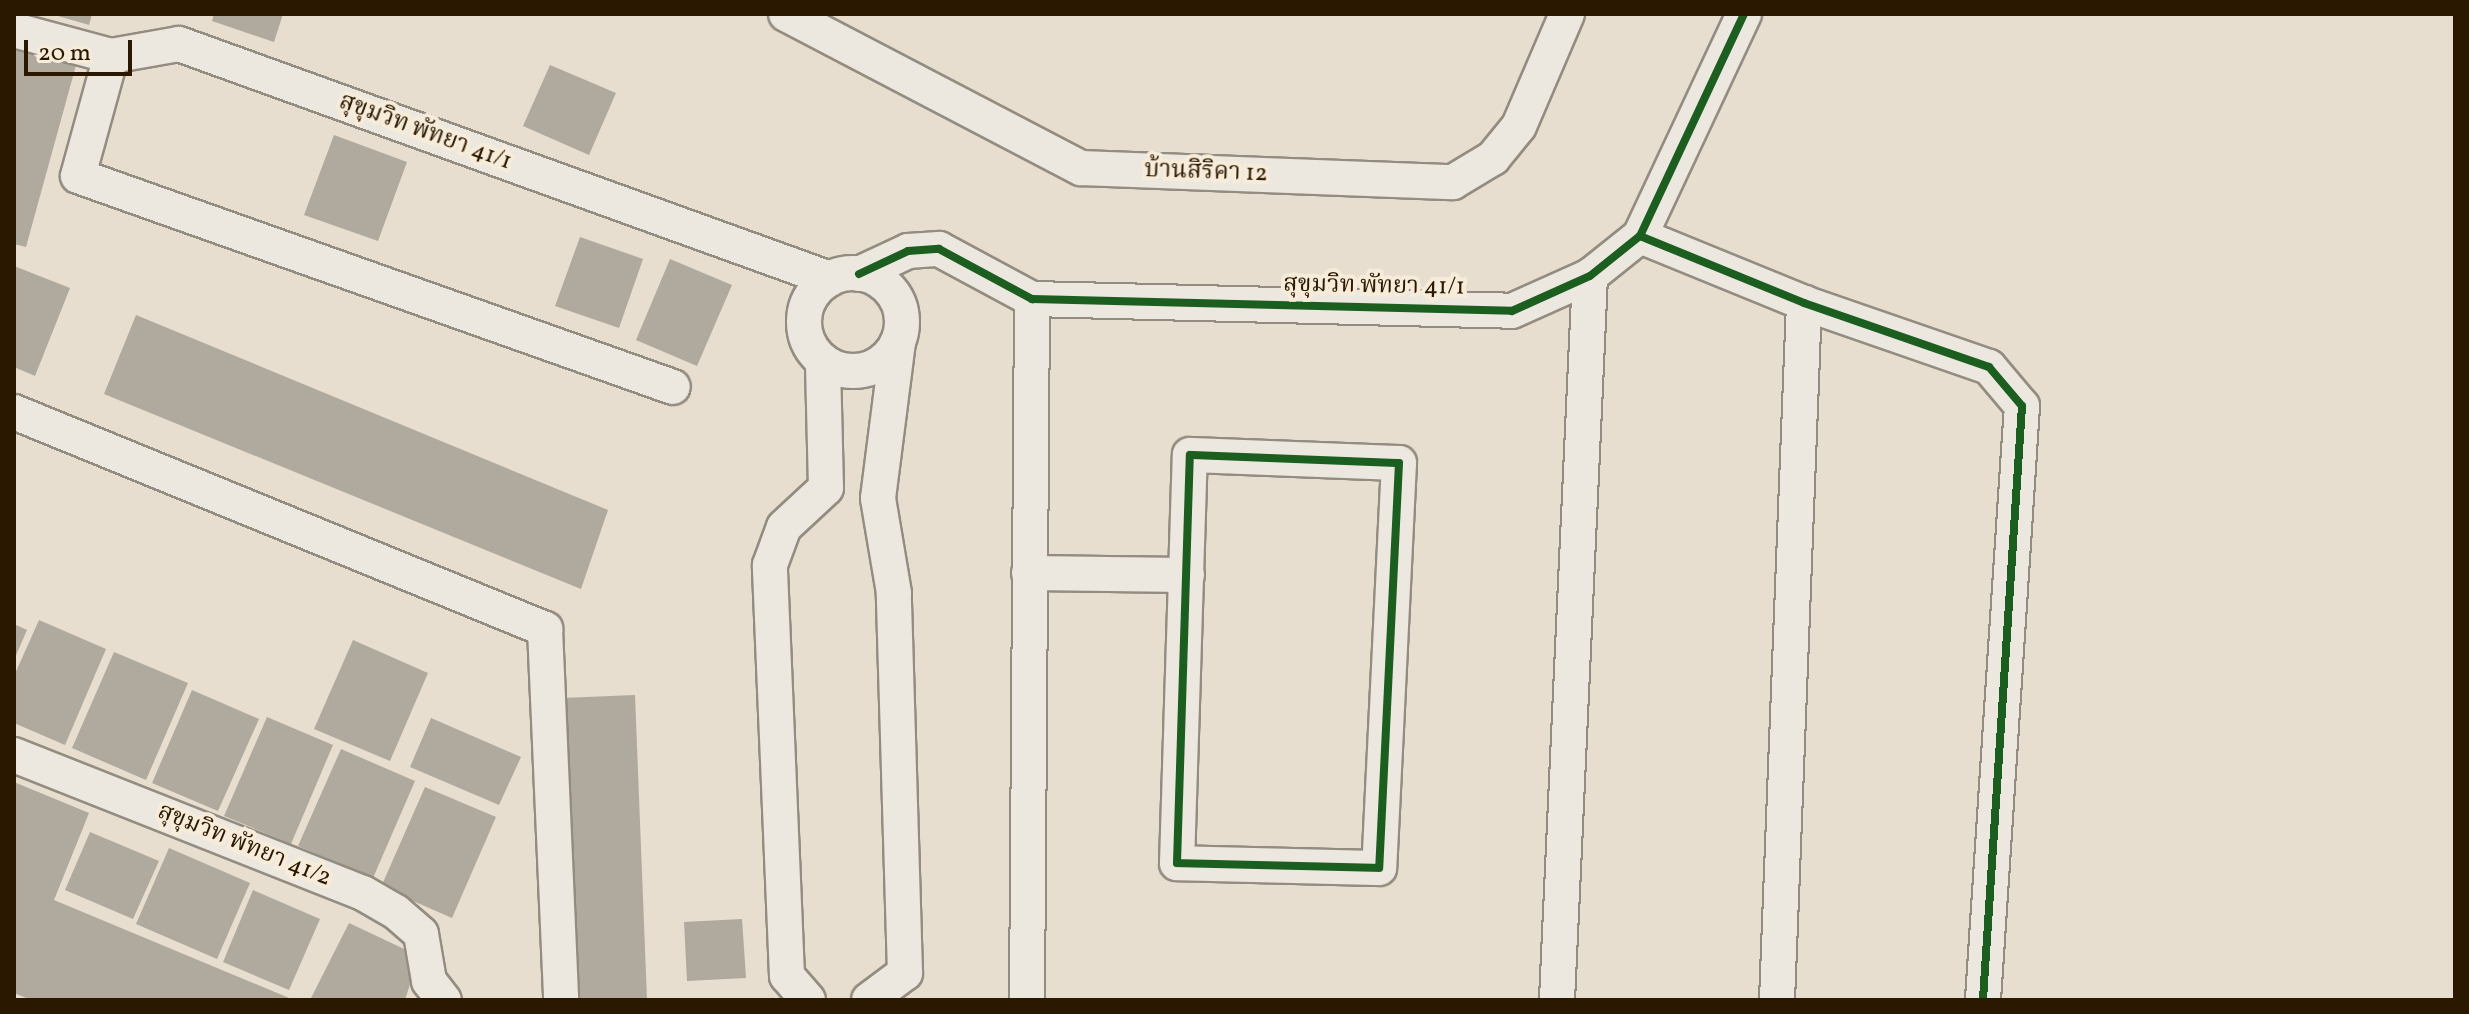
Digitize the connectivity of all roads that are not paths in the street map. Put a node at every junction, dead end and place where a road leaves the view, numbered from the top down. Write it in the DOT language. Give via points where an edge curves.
graph roads {
  1 [pos="786,14"];
  2 [pos="1567,14"];
  3 [pos="1744,14"];
  4 [pos="14,30"];
  5 [pos="111,56"];
  6 [pos="1640,236"];
  7 [pos="1590,276"];
  8 [pos="844,277"];
  9 [pos="1032,299"];
  10 [pos="1804,303"];
  11 [pos="898,341"];
  12 [pos="823,361"];
  13 [pos="673,387"];
  14 [pos="14,412"];
  15 [pos="826,488"];
  16 [pos="878,498"];
  17 [pos="1029,573"];
  18 [pos="1187,575"];
  19 [pos="14,755"];
  20 [pos="437,990"];
  21 [pos="561,1000"];
  22 [pos="808,1000"];
  23 [pos="869,1000"];
  24 [pos="1027,1000"];
  25 [pos="1557,1000"];
  26 [pos="1777,1000"];
  27 [pos="1983,1000"];
  1 -- 2 [label="street, บ้านสิริคา 12" via="1081,168 1453,182 1493,158 1519,126"];
  3 -- 6 [label="street, สุขุมวิท พัทยา 41/1"];
  4 -- 5 [label="street, สุขุมวิท พัทยา 41/1"];
  5 -- 8 [label="street, สุขุมวิท พัทยา 41/1" via="179,44"];
  5 -- 13 [label="street" via="78,176"];
  6 -- 7 [label="street, สุขุมวิท พัทยา 41/1"];
  6 -- 10 [label="street"];
  7 -- 9 [label="street, สุขุมวิท พัทยา 41/1" via="1512,311"];
  7 -- 25 [label="street"];
  8 -- 9 [label="street, สุขุมวิท พัทยา 41/1" via="908,251 939,249"];
  8 -- 11 [label="street" via="886,286 895,297 902,326"];
  8 -- 12 [label="street" via="810,298 805,311 807,339"];
  9 -- 17 [label="street"];
  10 -- 26 [label="street"];
  10 -- 27 [label="street" via="1989,367 2022,406"];
  11 -- 12 [label="street" via="885,360 866,370 843,370"];
  11 -- 16 [label="street"];
  12 -- 15 [label="street"];
  14 -- 21 [label="street" via="545,629"];
  15 -- 16 [label="street"];
  15 -- 22 [label="street" via="784,527 770,565 787,976"];
  16 -- 23 [label="street" via="894,593 905,973"];
  17 -- 18 [label="street"];
  17 -- 24 [label="street"];
  18 -- 18 [label="street" via="1190,455 1399,463 1379,868 1177,863"];
  19 -- 20 [label="street, สุขุมวิท พัทยา 41/2" via="363,893 421,934"];
}
